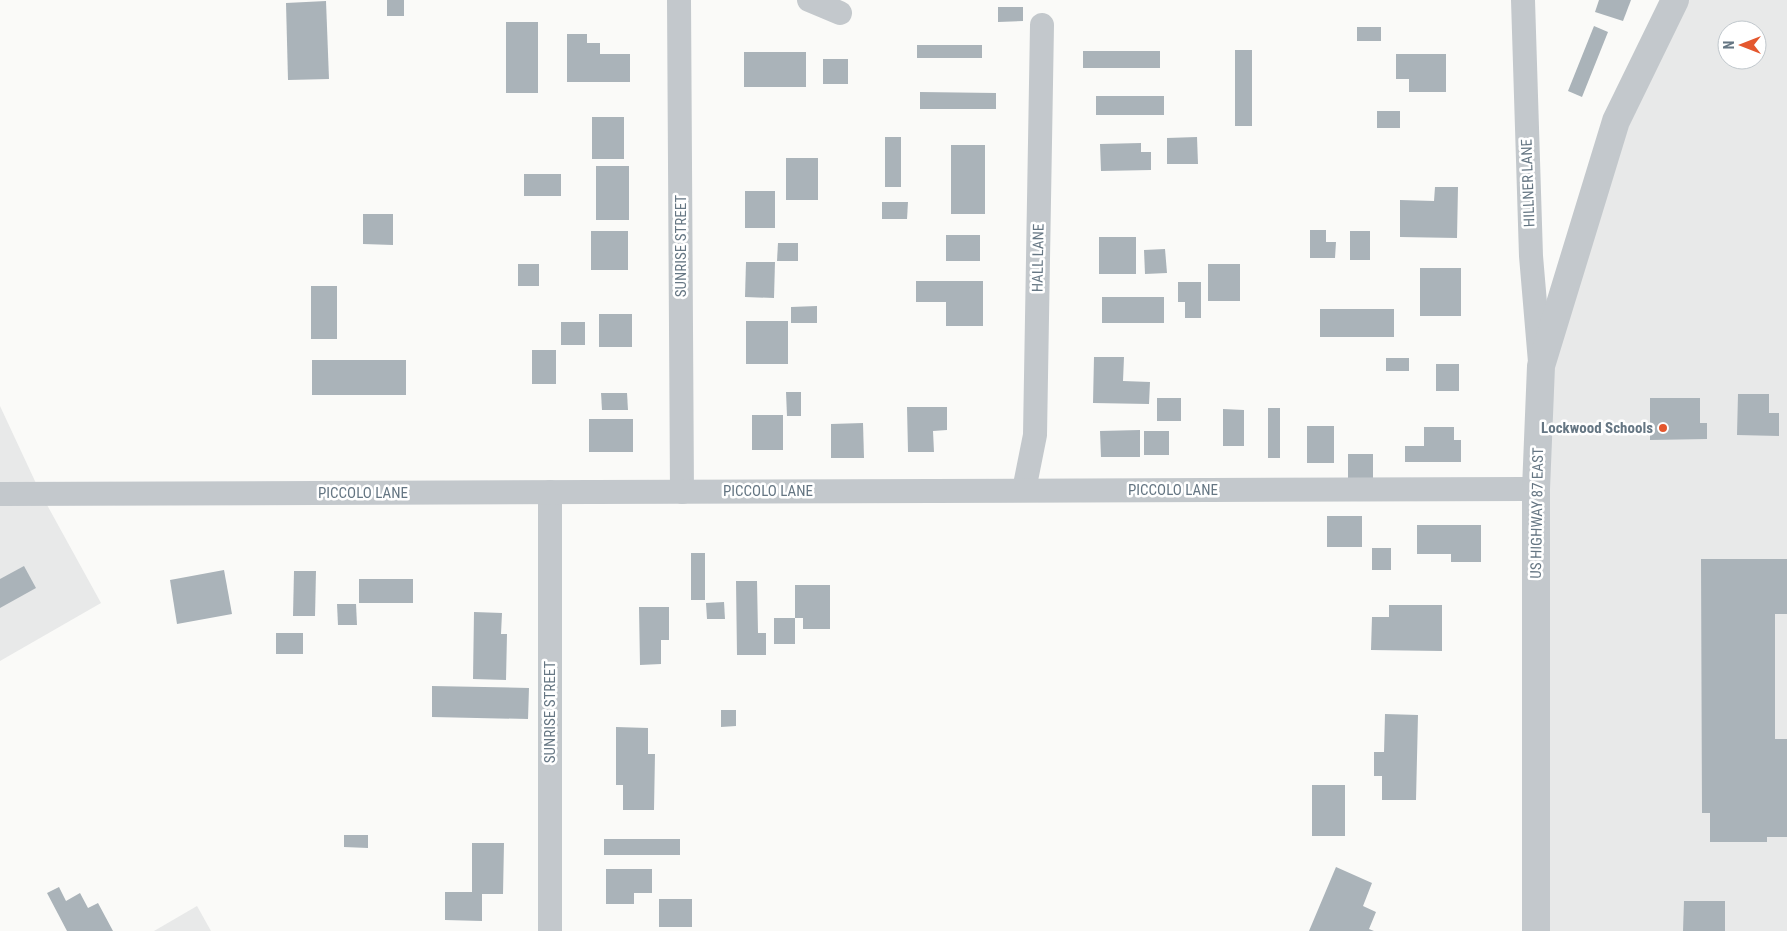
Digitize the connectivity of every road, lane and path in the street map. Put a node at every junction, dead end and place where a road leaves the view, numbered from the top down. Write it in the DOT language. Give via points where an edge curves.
graph roads {
  1 [pos="679,0"];
  2 [pos="810,0"];
  3 [pos="1523,0"];
  4 [pos="1675,0"];
  5 [pos="840,13"];
  6 [pos="1042,25"];
  7 [pos="1541,366"];
  8 [pos="1536,489"];
  9 [pos="1024,490"];
  10 [pos="550,492"];
  11 [pos="682,492"];
  12 [pos="0,494"];
  13 [pos="550,931"];
  14 [pos="1536,931"];
  1 -- 11 [label="street, SUNRISE STREET"];
  2 -- 5 [label="street"];
  3 -- 7 [label="street, HILLNER LANE" via="1531,256"];
  4 -- 7 [label="street, US HIGHWAY 87 EAST" via="1616,121"];
  6 -- 9 [label="street, HALL LANE" via="1036,435"];
  7 -- 8 [label="street, US HIGHWAY 87 EAST"];
  8 -- 9 [label="street, PICCOLO LANE"];
  8 -- 14 [label="street, US HIGHWAY 87 EAST"];
  9 -- 11 [label="street, PICCOLO LANE"];
  10 -- 11 [label="street, PICCOLO LANE"];
  10 -- 12 [label="street, PICCOLO LANE"];
  10 -- 13 [label="street, SUNRISE STREET"];
}
